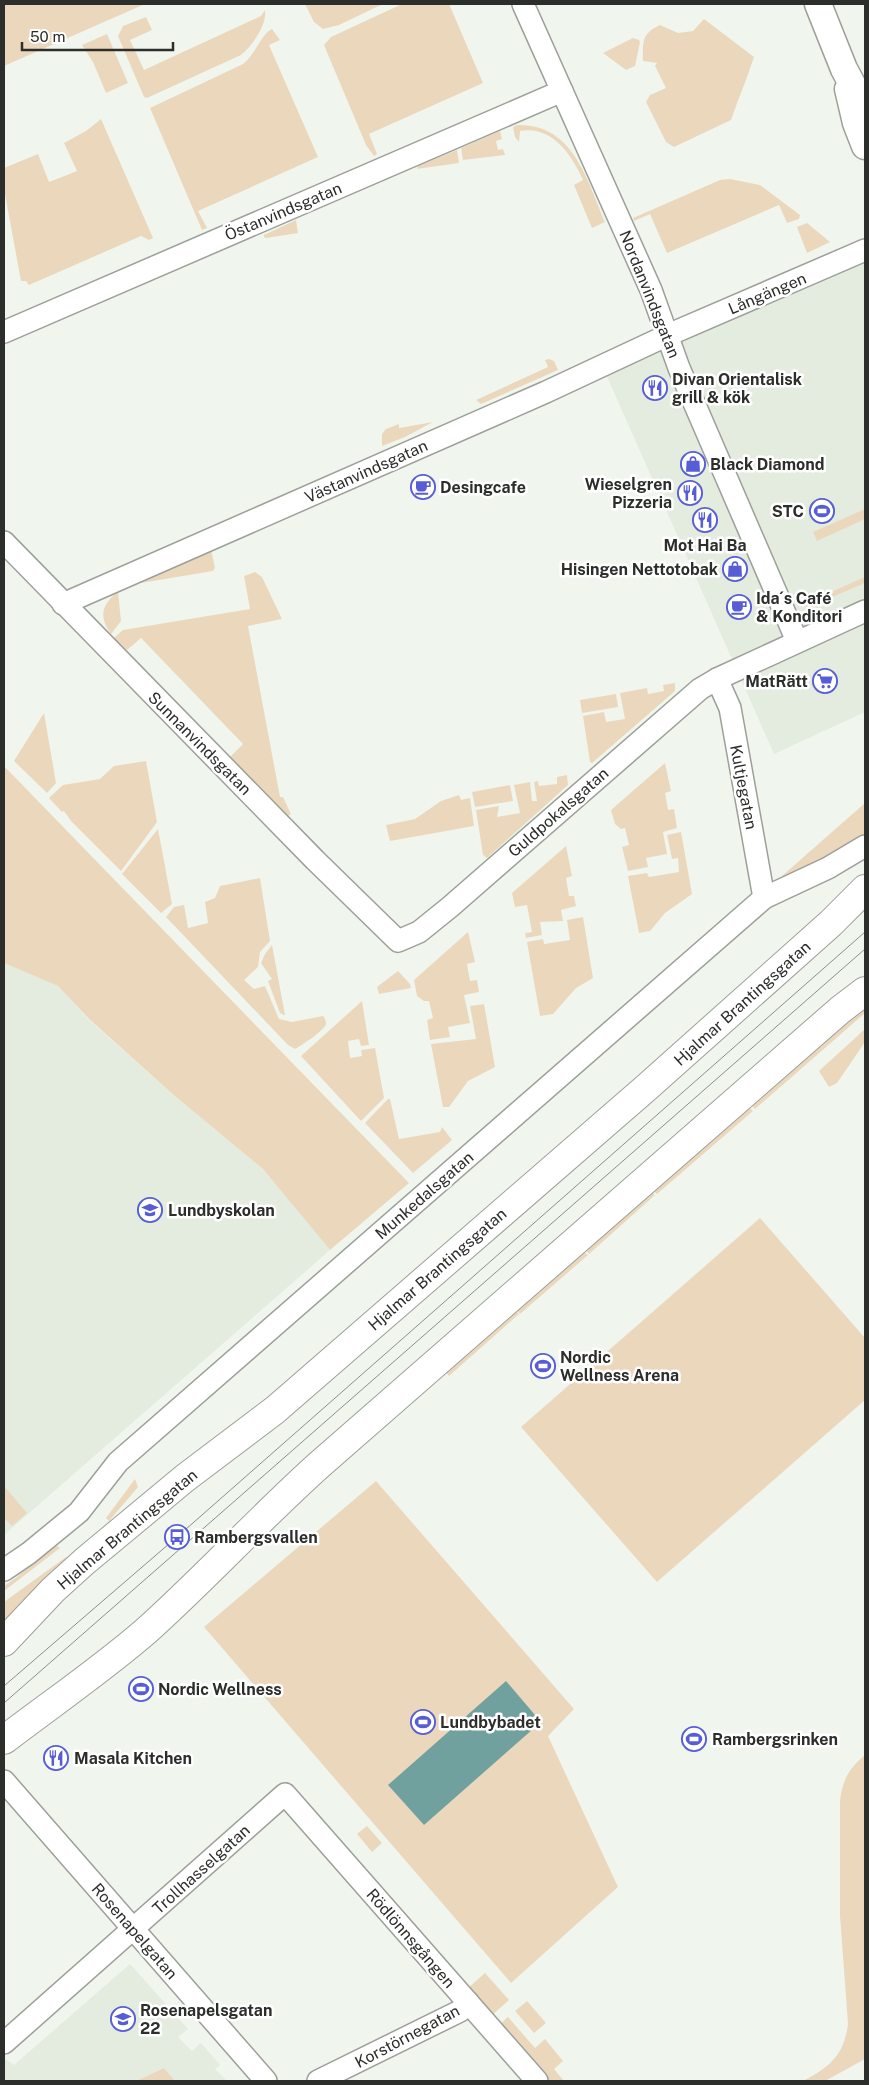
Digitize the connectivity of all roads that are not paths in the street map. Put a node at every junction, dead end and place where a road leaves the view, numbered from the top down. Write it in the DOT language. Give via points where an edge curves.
graph roads {
  1 [pos="522,4"];
  2 [pos="818,4"];
  3 [pos="844,69"];
  4 [pos="562,91"];
  5 [pos="865,108"];
  6 [pos="865,146"];
  7 [pos="865,250"];
  8 [pos="4,332"];
  9 [pos="668,335"];
  10 [pos="4,542"];
  11 [pos="63,604"];
  12 [pos="865,611"];
  13 [pos="798,641"];
  14 [pos="717,679"];
  15 [pos="865,846"];
  16 [pos="865,889"];
  17 [pos="764,898"];
  18 [pos="398,941"];
  19 [pos="865,991"];
  20 [pos="4,1570"];
  21 [pos="9,1632"];
  22 [pos="4,1740"];
  23 [pos="4,1781"];
  24 [pos="285,1794"];
  25 [pos="134,1930"];
  26 [pos="468,2002"];
  27 [pos="4,2042"];
  28 [pos="266,2081"];
  29 [pos="318,2081"];
  30 [pos="537,2081"];
  1 -- 4 [label="street, Nordanvindsgatan"];
  2 -- 3 [label="street"];
  3 -- 5 [label="street"];
  3 -- 6 [label="street" via="856,123"];
  4 -- 8 [label="street, Östanvindsgatan"];
  4 -- 9 [label="street, Nordanvindsgatan"];
  7 -- 9 [label="street, Långängen"];
  9 -- 11 [label="street, Västanvindsgatan" via="546,392"];
  9 -- 13 [label="street, Nordanvindsgatan" via="679,368"];
  10 -- 11 [label="street, Sunnanvindsgatan"];
  11 -- 18 [label="street, Sunnanvindsgatan"];
  12 -- 13 [label="street"];
  13 -- 14 [label="street"];
  14 -- 17 [label="street, Kultjegatan" via="730,708"];
  14 -- 18 [label="street, Guldpokalsgatan" via="682,703 450,907 419,932"];
  15 -- 17 [label="street, Munkedalsgatan" via="828,868"];
  16 -- 21 [label="main road, Hjalmar Brantingsgatan" via="646,1088 275,1410 185,1478 85,1561"];
  17 -- 20 [label="street, Munkedalsgatan" via="124,1456 78,1512"];
  19 -- 22 [label="main road" via="318,1465 262,1517 200,1582 143,1633"];
  23 -- 25 [label="street, Rosenapelgatan"];
  24 -- 25 [label="street, Trollhasselgatan"];
  24 -- 26 [label="street, Rödlönnsgången"];
  25 -- 27 [label="street, Trollhasselgatan"];
  25 -- 28 [label="street, Rosenapelgatan"];
  26 -- 29 [label="street, Korstörnegatan" via="460,2011"];
  26 -- 30 [label="street, Rödlönnsgången"];
}
